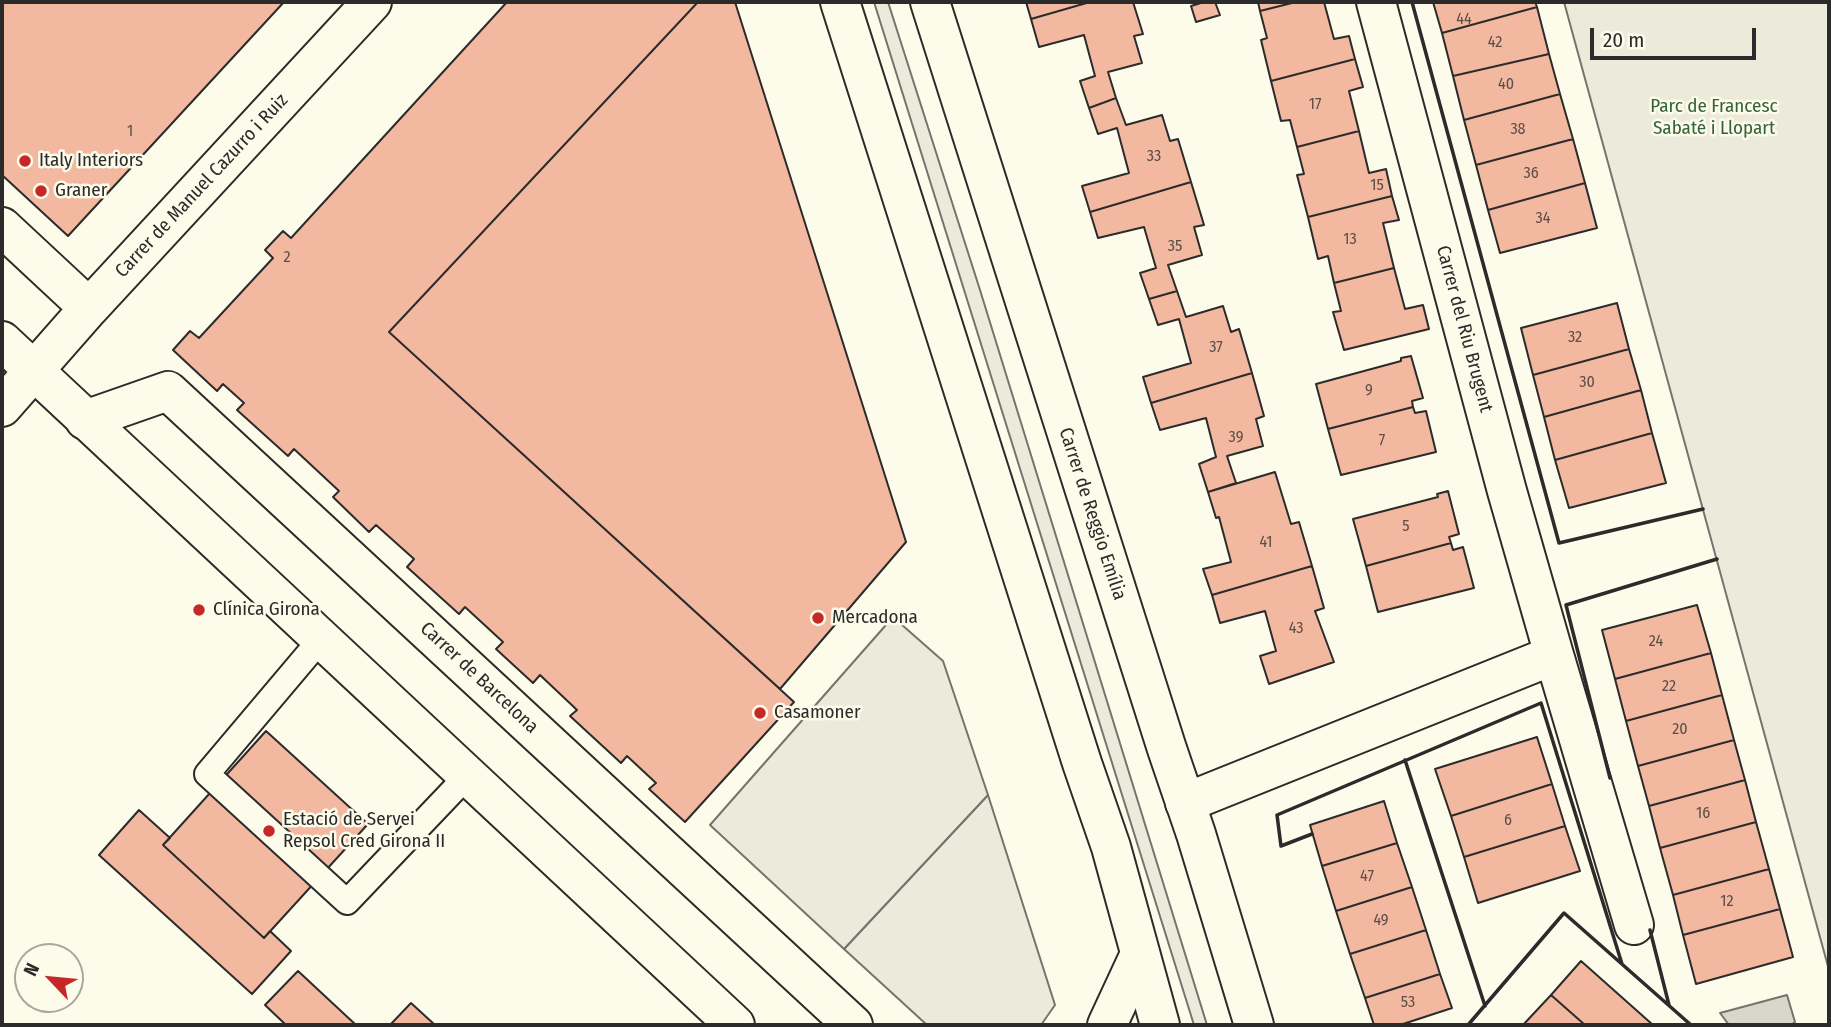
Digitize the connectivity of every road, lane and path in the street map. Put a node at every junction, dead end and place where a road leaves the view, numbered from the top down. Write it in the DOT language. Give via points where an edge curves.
graph roads {
  1 [pos="372,2"];
  2 [pos="841,2"];
  3 [pos="930,2"];
  4 [pos="1376,2"];
  5 [pos="2,227"];
  6 [pos="89,308"];
  7 [pos="2,341"];
  8 [pos="33,371"];
  9 [pos="2,407"];
  10 [pos="85,420"];
  11 [pos="321,639"];
  12 [pos="1554,655"];
  13 [pos="467,776"];
  14 [pos="1185,803"];
  15 [pos="1634,925"];
  16 [pos="1140,954"];
  17 [pos="735,1025"];
  18 [pos="853,1025"];
  19 [pos="1107,1025"];
  20 [pos="1160,1025"];
  21 [pos="1254,1025"];
  1 -- 6 [label="street, Carrer de Manuel Cazurro i Ruiz"];
  2 -- 16 [label="street" via="1111,847"];
  3 -- 14 [label="street, Carrer de Reggio Emília"];
  4 -- 12 [label="street, Carrer del Riu Brugent"];
  5 -- 6 [label="street"];
  6 -- 8 [label="street, Carrer de Manuel Cazurro i Ruiz"];
  7 -- 8 [label="street"];
  8 -- 9 [label="street, Carrer de Manuel Cazurro i Ruiz"];
  8 -- 10 [label="street"];
  10 -- 11 [label="street"];
  10 -- 18 [label="street, Carrer de Barcelona" via="168,391"];
  11 -- 13 [label="street"];
  11 -- 13 [label="lane" via="207,774 347,902"];
  12 -- 14 [label="street"];
  12 -- 15 [label="street, Carrer del Riu Brugent"];
  13 -- 17 [label="street"];
  14 -- 21 [label="street, Carrer de Reggio Emília"];
  16 -- 19 [label="street"];
  16 -- 20 [label="street"];
}
